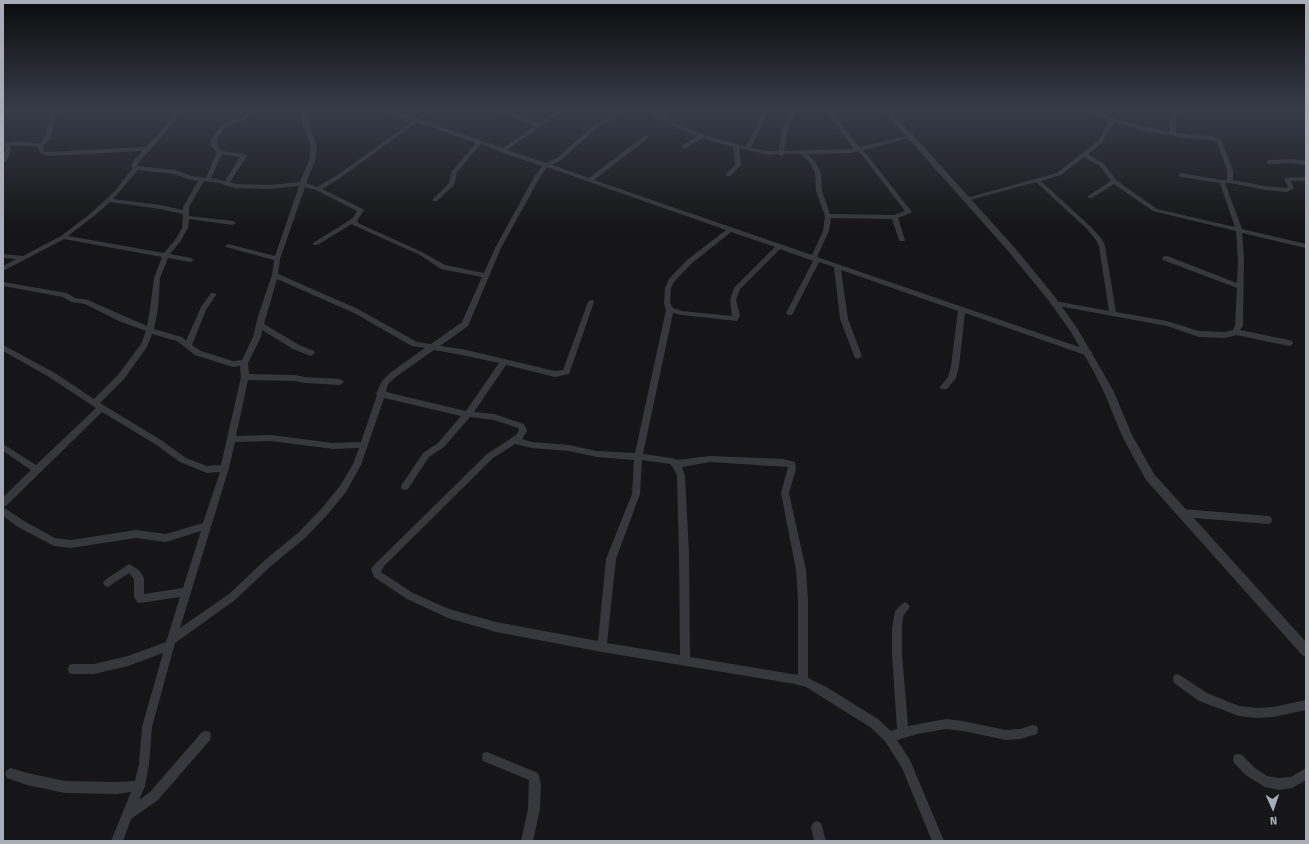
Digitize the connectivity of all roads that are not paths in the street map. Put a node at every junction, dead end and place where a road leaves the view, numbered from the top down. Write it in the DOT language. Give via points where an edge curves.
graph roads {
  1 [pos="7,150"];
  2 [pos="41,150"];
  3 [pos="119,150"];
  4 [pos="145,150"];
  5 [pos="313,150"];
  6 [pos="374,150"];
  7 [pos="473,150"];
  8 [pos="569,150"];
  9 [pos="629,150"];
  10 [pos="736,150"];
  11 [pos="753,150"];
  12 [pos="781,150"];
  13 [pos="832,150"];
  14 [pos="861,150"];
  15 [pos="924,150"];
  16 [pos="1089,150"];
  17 [pos="1222,150"];
  18 [pos="502,151"];
  19 [pos="220,152"];
  20 [pos="803,153"];
  21 [pos="781,154"];
  22 [pos="1084,154"];
  23 [pos="3,161"];
  24 [pos="1270,162"];
  25 [pos="1306,164"];
  26 [pos="546,166"];
  27 [pos="136,168"];
  28 [pos="728,175"];
  29 [pos="1181,175"];
  30 [pos="205,179"];
  31 [pos="1306,179"];
  32 [pos="589,181"];
  33 [pos="1038,181"];
  34 [pos="1114,181"];
  35 [pos="1230,181"];
  36 [pos="1222,182"];
  37 [pos="226,184"];
  38 [pos="303,184"];
  39 [pos="318,189"];
  40 [pos="1090,197"];
  41 [pos="966,199"];
  42 [pos="107,200"];
  43 [pos="435,200"];
  44 [pos="185,215"];
  45 [pos="828,216"];
  46 [pos="895,217"];
  47 [pos="355,219"];
  48 [pos="233,223"];
  49 [pos="1239,229"];
  50 [pos="729,230"];
  51 [pos="63,237"];
  52 [pos="902,240"];
  53 [pos="316,244"];
  54 [pos="228,246"];
  55 [pos="1306,246"];
  56 [pos="778,247"];
  57 [pos="166,255"];
  58 [pos="3,256"];
  59 [pos="24,258"];
  60 [pos="277,258"];
  61 [pos="1165,258"];
  62 [pos="191,260"];
  63 [pos="815,260"];
  64 [pos="836,267"];
  65 [pos="3,269"];
  66 [pos="275,275"];
  67 [pos="486,276"];
  68 [pos="3,284"];
  69 [pos="1240,287"];
  70 [pos="213,295"];
  71 [pos="591,302"];
  72 [pos="1055,303"];
  73 [pos="670,310"];
  74 [pos="962,310"];
  75 [pos="790,313"];
  76 [pos="1113,314"];
  77 [pos="260,325"];
  78 [pos="150,330"];
  79 [pos="1236,332"];
  80 [pos="1289,343"];
  81 [pos="415,344"];
  82 [pos="188,345"];
  83 [pos="432,347"];
  84 [pos="3,348"];
  85 [pos="311,353"];
  86 [pos="1088,353"];
  87 [pos="419,356"];
  88 [pos="858,356"];
  89 [pos="504,362"];
  90 [pos="244,364"];
  91 [pos="245,377"];
  92 [pos="340,382"];
  93 [pos="944,388"];
  94 [pos="380,394"];
  95 [pos="98,406"];
  96 [pos="467,414"];
  97 [pos="232,439"];
  98 [pos="513,440"];
  99 [pos="364,445"];
  100 [pos="3,448"];
  101 [pos="638,457"];
  102 [pos="676,464"];
  103 [pos="225,468"];
  104 [pos="37,470"];
  105 [pos="405,486"];
  106 [pos="3,510"];
  107 [pos="1182,513"];
  108 [pos="1268,520"];
  109 [pos="207,526"];
  110 [pos="108,583"];
  111 [pos="187,592"];
  112 [pos="905,607"];
  113 [pos="171,643"];
  114 [pos="602,647"];
  115 [pos="1306,651"];
  116 [pos="685,661"];
  117 [pos="73,669"];
  118 [pos="1178,679"];
  119 [pos="803,682"];
  120 [pos="1306,704"];
  121 [pos="1033,730"];
  122 [pos="903,733"];
  123 [pos="206,736"];
  124 [pos="889,737"];
  125 [pos="487,757"];
  126 [pos="1238,759"];
  127 [pos="11,774"];
  128 [pos="1306,774"];
  129 [pos="139,786"];
  130 [pos="127,815"];
  131 [pos="817,827"];
  132 [pos="117,841"];
  133 [pos="527,841"];
  134 [pos="820,841"];
  135 [pos="938,841"];
  1 -- 23 [label="street"];
  2 -- 3 [label="street" via="48,154"];
  4 -- 27 [label="street" via="137,160 134,166"];
  5 -- 38 [label="street" via="310,168"];
  6 -- 39 [label="street"];
  7 -- 43 [label="street" via="454,172 452,184"];
  8 -- 26 [label="street"];
  9 -- 32 [label="street"];
  10 -- 28 [label="street" via="738,165"];
  11 -- 21 [label="street"];
  12 -- 21 [label="street"];
  13 -- 20 [label="street"];
  14 -- 46 [label="street" via="909,212"];
  15 -- 41 [label="street"];
  16 -- 22 [label="street"];
  17 -- 35 [label="street" via="1230,170"];
  18 -- 26 [label="street"];
  19 -- 30 [label="street"];
  19 -- 37 [label="street" via="244,157"];
  20 -- 21 [label="street"];
  20 -- 45 [label="street" via="813,162 818,173 819,191"];
  22 -- 33 [label="street" via="1059,174"];
  22 -- 34 [label="street" via="1102,165"];
  24 -- 25 [label="street" via="1292,161"];
  26 -- 32 [label="street"];
  26 -- 67 [label="street" via="526,194"];
  27 -- 30 [label="street" via="175,172 190,178"];
  27 -- 42 [label="street"];
  29 -- 36 [label="street"];
  30 -- 37 [label="street"];
  30 -- 44 [label="street" via="186,207"];
  31 -- 35 [label="street" via="1287,179 1292,188 1287,190"];
  32 -- 50 [label="street"];
  33 -- 41 [label="street"];
  33 -- 76 [label="street" via="1099,240"];
  34 -- 40 [label="street"];
  34 -- 49 [label="street" via="1155,210"];
  35 -- 36 [label="street"];
  36 -- 49 [label="street"];
  37 -- 38 [label="street" via="249,187"];
  38 -- 39 [label="street"];
  38 -- 60 [label="street"];
  39 -- 47 [label="street" via="361,210"];
  41 -- 72 [label="street"];
  42 -- 44 [label="street" via="160,207"];
  42 -- 51 [label="street"];
  44 -- 48 [label="street"];
  44 -- 57 [label="street" via="185,228"];
  45 -- 46 [label="street"];
  45 -- 63 [label="street" via="828,224"];
  46 -- 52 [label="street"];
  47 -- 53 [label="street"];
  47 -- 67 [label="street" via="355,224 422,254 443,267"];
  49 -- 55 [label="street"];
  49 -- 69 [label="street"];
  50 -- 56 [label="street"];
  50 -- 73 [label="street" via="689,262 671,281 667,298"];
  51 -- 57 [label="street"];
  51 -- 59 [label="street"];
  54 -- 60 [label="street"];
  56 -- 63 [label="street"];
  56 -- 73 [label="street" via="736,288 733,300 735,318"];
  57 -- 62 [label="street"];
  57 -- 78 [label="street" via="157,278"];
  58 -- 59 [label="street"];
  59 -- 65 [label="street"];
  60 -- 66 [label="street"];
  61 -- 69 [label="street"];
  63 -- 64 [label="street"];
  63 -- 75 [label="street"];
  64 -- 74 [label="street"];
  64 -- 88 [label="street" via="844,319"];
  66 -- 77 [label="street"];
  66 -- 81 [label="street" via="356,311"];
  67 -- 83 [label="street" via="465,324"];
  68 -- 78 [label="street" via="65,295"];
  69 -- 79 [label="street" via="1240,326"];
  70 -- 82 [label="street" via="203,310"];
  71 -- 89 [label="street" via="566,372 554,374"];
  72 -- 76 [label="street"];
  72 -- 86 [label="street"];
  73 -- 101 [label="street"];
  74 -- 86 [label="street"];
  74 -- 93 [label="street" via="955,366 952,378"];
  76 -- 79 [label="street" via="1167,324 1199,334 1225,335"];
  77 -- 85 [label="street"];
  77 -- 90 [label="street"];
  78 -- 82 [label="street" via="179,339"];
  78 -- 95 [label="street" via="131,364"];
  79 -- 80 [label="street"];
  81 -- 83 [label="street"];
  81 -- 87 [label="street"];
  82 -- 90 [label="street" via="198,353 233,364"];
  83 -- 87 [label="street"];
  83 -- 89 [label="street"];
  84 -- 95 [label="street" via="52,375"];
  86 -- 107 [label="street" via="1109,392 1138,457 1150,477"];
  87 -- 94 [label="street" via="394,374 385,383"];
  89 -- 96 [label="street"];
  90 -- 91 [label="street"];
  91 -- 92 [label="street"];
  91 -- 97 [label="street"];
  94 -- 96 [label="street"];
  94 -- 99 [label="street"];
  95 -- 103 [label="street" via="183,460 207,470"];
  95 -- 104 [label="street"];
  96 -- 98 [label="street" via="494,417 521,426 522,432"];
  96 -- 105 [label="street" via="441,445 426,455"];
  97 -- 99 [label="street" via="271,438 333,446"];
  97 -- 103 [label="street"];
  98 -- 101 [label="street" via="597,454"];
  98 -- 114 [label="street" via="490,456 381,563 376,569 377,574 410,596 469,620"];
  99 -- 113 [label="street" via="357,465 343,489 302,535 232,597"];
  100 -- 104 [label="street"];
  101 -- 102 [label="street" via="666,460"];
  101 -- 114 [label="street" via="636,494 611,559"];
  102 -- 116 [label="street" via="681,476"];
  102 -- 119 [label="street" via="710,459 792,464 785,493 801,570"];
  103 -- 109 [label="street"];
  104 -- 106 [label="street"];
  106 -- 109 [label="street" via="21,524 54,542 71,544 136,534 166,538"];
  107 -- 108 [label="street"];
  107 -- 115 [label="street"];
  109 -- 111 [label="street"];
  110 -- 111 [label="street" via="129,568 136,572 139,578 140,599"];
  111 -- 113 [label="street"];
  112 -- 122 [label="street" via="898,614 897,628"];
  113 -- 117 [label="street" via="128,661 94,669"];
  113 -- 129 [label="street" via="147,726 144,764"];
  114 -- 116 [label="street"];
  116 -- 119 [label="street"];
  118 -- 120 [label="street" via="1203,697 1239,711 1273,712"];
  119 -- 124 [label="street" via="874,723"];
  121 -- 122 [label="street" via="1006,735 946,724"];
  122 -- 124 [label="street"];
  123 -- 130 [label="street" via="154,796"];
  124 -- 135 [label="street" via="906,764"];
  125 -- 133 [label="street" via="534,777 534,809"];
  126 -- 128 [label="street" via="1265,781 1279,784 1292,782"];
  127 -- 129 [label="street" via="65,787"];
  129 -- 130 [label="street"];
  130 -- 132 [label="street"];
  131 -- 134 [label="street"];
}
